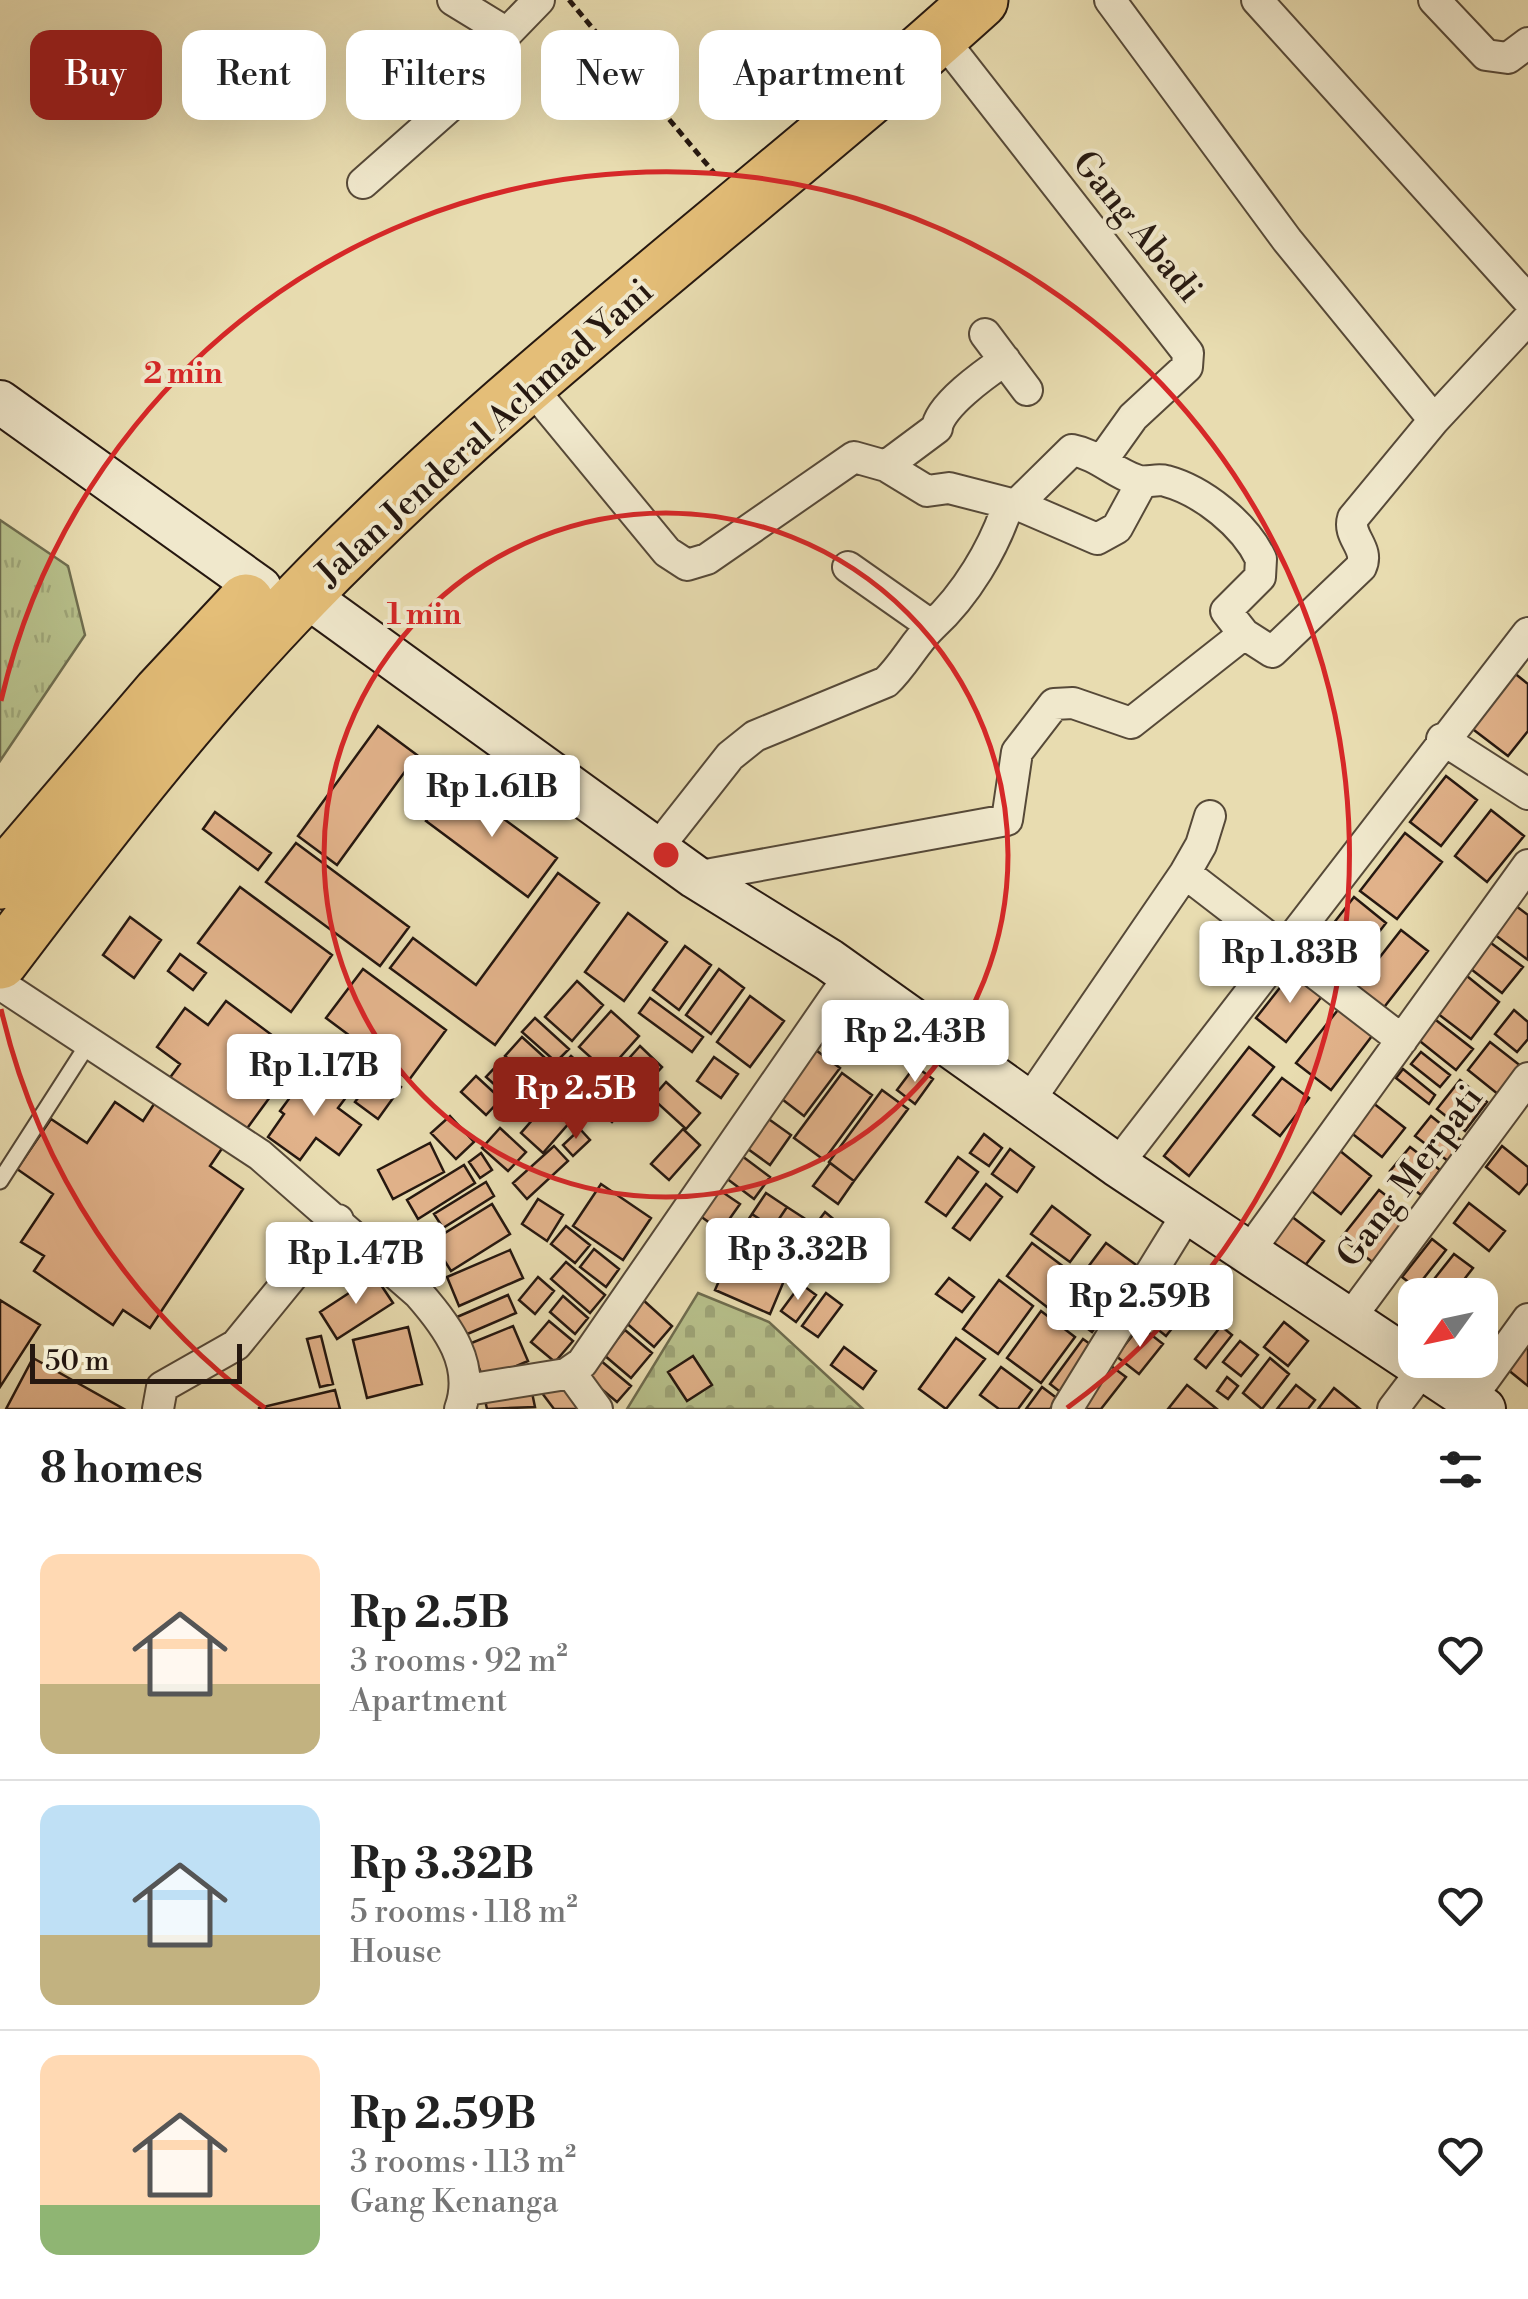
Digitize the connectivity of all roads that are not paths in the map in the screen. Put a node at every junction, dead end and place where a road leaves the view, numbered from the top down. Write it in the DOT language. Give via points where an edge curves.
graph roads {
  1 [pos="453,0"];
  2 [pos="539,0"];
  3 [pos="980,0"];
  4 [pos="1110,0"];
  5 [pos="1257,0"];
  6 [pos="1434,0"];
  7 [pos="502,30"];
  8 [pos="510,30"];
  9 [pos="923,30"];
  10 [pos="1528,43"];
  11 [pos="941,64"];
  12 [pos="433,120"];
  13 [pos="799,120"];
  14 [pos="821,120"];
  15 [pos="363,183"];
  16 [pos="1528,300"];
  17 [pos="1528,319"];
  18 [pos="986,334"];
  19 [pos="1004,360"];
  20 [pos="530,386"];
  21 [pos="1028,390"];
  22 [pos="0,402"];
  23 [pos="1434,420"];
  24 [pos="1103,459"];
  25 [pos="886,466"];
  26 [pos="1142,482"];
  27 [pos="1012,505"];
  28 [pos="848,566"];
  29 [pos="282,590"];
  30 [pos="932,626"];
  31 [pos="1528,633"];
  32 [pos="1244,634"];
  33 [pos="1442,739"];
  34 [pos="1528,794"];
  35 [pos="1210,816"];
  36 [pos="656,850"];
  37 [pos="1528,865"];
  38 [pos="1185,873"];
  39 [pos="696,878"];
  40 [pos="0,880"];
  41 [pos="1282,951"];
  42 [pos="0,961"];
  43 [pos="850,975"];
  44 [pos="0,984"];
  45 [pos="1402,1040"];
  46 [pos="90,1042"];
  47 [pos="1528,1078"];
  48 [pos="1030,1101"];
  49 [pos="1118,1165"];
  50 [pos="0,1181"];
  51 [pos="1190,1212"];
  52 [pos="338,1220"];
  53 [pos="1250,1250"];
  54 [pos="1350,1318"];
  55 [pos="1528,1319"];
  56 [pos="1398,1350"];
  57 [pos="570,1372"];
  58 [pos="1416,1378"];
  59 [pos="1439,1378"];
  60 [pos="463,1400"];
  61 [pos="1477,1404"];
  62 [pos="158,1409"];
  63 [pos="597,1409"];
  64 [pos="1067,1409"];
  65 [pos="1393,1409"];
  1 -- 7 [label="street"];
  2 -- 8 [label="street"];
  3 -- 9 [label="highway, Jalan Jenderal Achmad Yani"];
  4 -- 23 [label="street" via="1287,240"];
  5 -- 16 [label="street"];
  6 -- 10 [label="street" via="1486,55 1508,58"];
  11 -- 24 [label="street, Gang Abadi" via="1188,353 1187,368 1133,418"];
  12 -- 15 [label="street"];
  13 -- 29 [label="highway, Jalan Jenderal Achmad Yani" via="719,179 472,392"];
  14 -- 20 [label="highway, Jalan Jenderal Achmad Yani"];
  17 -- 23 [label="street"];
  18 -- 19 [label="street"];
  19 -- 21 [label="street"];
  19 -- 25 [label="street" via="975,380 936,428"];
  20 -- 25 [label="street" via="667,552 688,565 707,559 854,457"];
  20 -- 29 [label="highway, Jalan Jenderal Achmad Yani"];
  22 -- 29 [label="street"];
  23 -- 32 [label="street" via="1354,518 1362,567 1272,652"];
  24 -- 26 [label="street"];
  24 -- 27 [label="street" via="1072,450"];
  25 -- 27 [label="street" via="928,491 949,488"];
  26 -- 27 [label="street" via="1117,528 1097,538"];
  26 -- 32 [label="street" via="1168,481 1196,496 1229,517 1255,546 1260,577 1226,611"];
  27 -- 30 [label="street" via="950,611"];
  28 -- 30 [label="street"];
  29 -- 36 [label="street"];
  29 -- 40 [label="highway, Jalan Jenderal Achmad Yani" via="161,693"];
  29 -- 42 [label="highway, Jalan Jenderal Achmad Yani"];
  30 -- 36 [label="street" via="886,682 781,723 739,748"];
  31 -- 33 [label="street"];
  32 -- 39 [label="street" via="1131,723 1073,703 1054,704 1018,752 1019,816"];
  33 -- 34 [label="street"];
  33 -- 41 [label="street"];
  35 -- 38 [label="street"];
  36 -- 39 [label="street"];
  37 -- 45 [label="street"];
  38 -- 41 [label="street"];
  38 -- 48 [label="street"];
  39 -- 43 [label="street"];
  41 -- 45 [label="street"];
  41 -- 49 [label="street"];
  43 -- 48 [label="street"];
  43 -- 57 [label="street" via="582,1364"];
  44 -- 46 [label="street"];
  45 -- 53 [label="street"];
  46 -- 50 [label="lane"];
  46 -- 52 [label="street" via="260,1156"];
  47 -- 54 [label="street, Gang Merpati"];
  48 -- 49 [label="street"];
  49 -- 51 [label="street"];
  51 -- 53 [label="street"];
  51 -- 64 [label="street"];
  52 -- 60 [label="street" via="441,1318 460,1357"];
  52 -- 62 [label="street" via="236,1345 162,1386"];
  53 -- 54 [label="street"];
  54 -- 56 [label="street"];
  55 -- 61 [label="street"];
  57 -- 60 [label="street"];
  57 -- 63 [label="street"];
  58 -- 65 [label="street"];
  59 -- 61 [label="street"];
}
